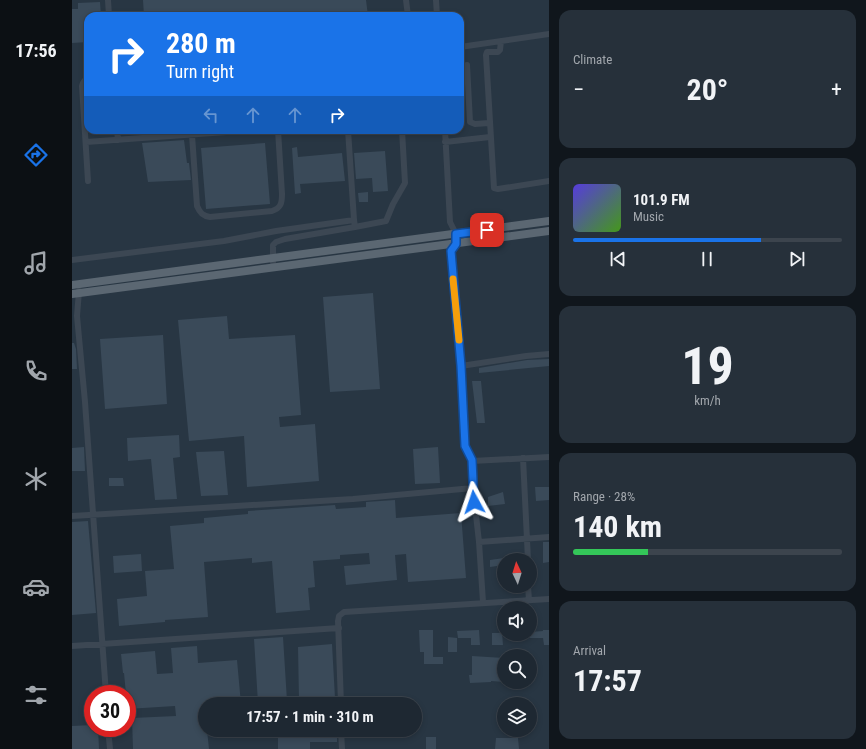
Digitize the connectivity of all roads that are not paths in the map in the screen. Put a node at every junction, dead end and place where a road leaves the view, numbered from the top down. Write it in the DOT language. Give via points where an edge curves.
graph roads {
  1 [pos="108,0"];
  2 [pos="406,0"];
  3 [pos="436,0"];
  4 [pos="109,12"];
  5 [pos="408,12"];
  6 [pos="437,12"];
  7 [pos="549,34"];
  8 [pos="501,41"];
  9 [pos="464,46"];
  10 [pos="467,65"];
  11 [pos="84,81"];
  12 [pos="84,114"];
  13 [pos="490,124"];
  14 [pos="85,134"];
  15 [pos="117,134"];
  16 [pos="192,134"];
  17 [pos="278,134"];
  18 [pos="348,134"];
  19 [pos="402,134"];
  20 [pos="444,134"];
  21 [pos="490,138"];
  22 [pos="118,140"];
  23 [pos="86,142"];
  24 [pos="445,142"];
  25 [pos="88,181"];
  26 [pos="549,181"];
  27 [pos="354,220"];
  28 [pos="549,221"];
  29 [pos="355,227"];
  30 [pos="549,231"];
  31 [pos="456,234"];
  32 [pos="456,244"];
  33 [pos="273,258"];
  34 [pos="72,260"];
  35 [pos="274,267"];
  36 [pos="75,284"];
  37 [pos="76,294"];
  38 [pos="549,354"];
  39 [pos="461,366"];
  40 [pos="549,457"];
  41 [pos="523,458"];
  42 [pos="472,460"];
  43 [pos="473,488"];
  44 [pos="93,515"];
  45 [pos="72,516"];
  46 [pos="549,537"];
  47 [pos="528,539"];
  48 [pos="479,542"];
  49 [pos="528,553"];
  50 [pos="528,593"];
  51 [pos="549,599"];
  52 [pos="529,600"];
  53 [pos="483,602"];
  54 [pos="339,628"];
  55 [pos="103,644"];
  56 [pos="72,646"];
  57 [pos="105,685"];
  58 [pos="341,697"];
  59 [pos="109,737"];
  60 [pos="342,737"];
  61 [pos="110,749"];
  62 [pos="342,749"];
  1 -- 4 [label="street"];
  2 -- 5 [label="street"];
  3 -- 6 [label="street"];
  7 -- 8 [label="street"];
  8 -- 9 [label="street"];
  8 -- 13 [label="street" via="498,52 487,52 486,55"];
  10 -- 13 [label="street" via="470,122"];
  11 -- 12 [label="street"];
  13 -- 21 [label="street"];
  14 -- 23 [label="street"];
  15 -- 22 [label="street"];
  16 -- 17 [label="street" via="198,206 204,216 210,217 272,211 280,206 282,194"];
  16 -- 22 [label="street"];
  18 -- 27 [label="street"];
  19 -- 29 [label="street" via="405,183 403,189 393,204 386,222"];
  20 -- 24 [label="street"];
  21 -- 24 [label="street"];
  21 -- 26 [label="street" via="494,188"];
  22 -- 23 [label="street"];
  23 -- 25 [label="street"];
  24 -- 31 [label="street" via="450,222"];
  27 -- 29 [label="street"];
  27 -- 34 [label="street" via="224,241"];
  28 -- 31 [label="main road"];
  29 -- 33 [label="street" via="276,242 273,245"];
  30 -- 32 [label="main road"];
  31 -- 32 [label="street"];
  31 -- 33 [label="main road"];
  32 -- 35 [label="main road"];
  32 -- 39 [label="street" via="451,251"];
  33 -- 35 [label="street"];
  33 -- 36 [label="main road"];
  35 -- 37 [label="main road"];
  36 -- 37 [label="street"];
  37 -- 44 [label="street"];
  38 -- 39 [label="street"];
  39 -- 42 [label="street" via="465,446"];
  40 -- 41 [label="street"];
  41 -- 42 [label="street"];
  41 -- 47 [label="street"];
  42 -- 43 [label="street"];
  43 -- 44 [label="street" via="353,499"];
  43 -- 48 [label="street"];
  44 -- 45 [label="street"];
  44 -- 55 [label="street"];
  46 -- 47 [label="street"];
  47 -- 48 [label="street"];
  47 -- 49 [label="street"];
  48 -- 53 [label="street"];
  50 -- 52 [label="street"];
  51 -- 52 [label="street"];
  52 -- 53 [label="street"];
  53 -- 54 [label="street" via="348,611 339,616"];
  54 -- 55 [label="street"];
  54 -- 58 [label="street"];
  55 -- 56 [label="street"];
  55 -- 57 [label="street"];
  59 -- 61 [label="street"];
  60 -- 62 [label="street"];
}
